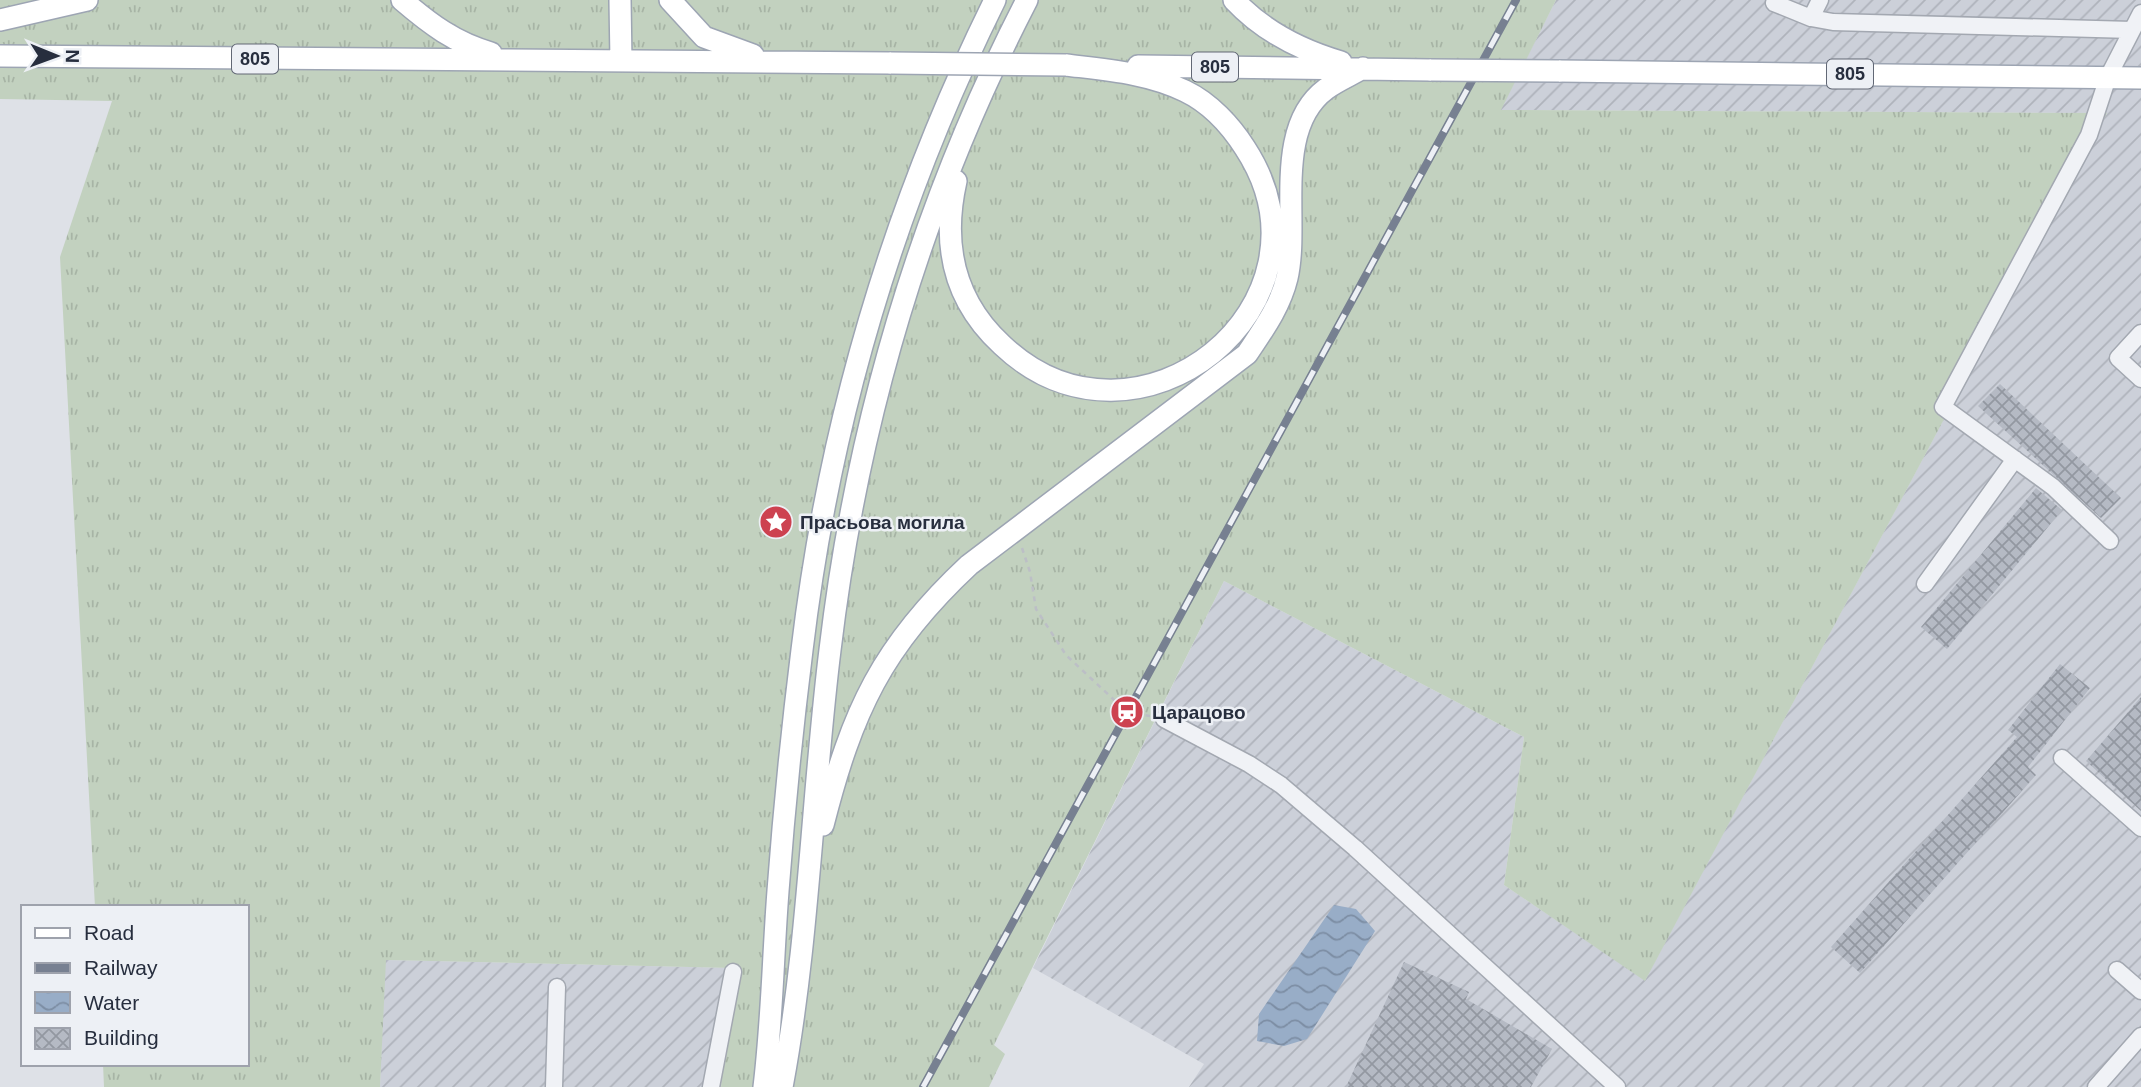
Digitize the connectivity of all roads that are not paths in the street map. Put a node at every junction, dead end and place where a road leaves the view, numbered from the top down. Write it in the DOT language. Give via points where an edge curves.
graph roads {
  1 [pos="87,0"];
  2 [pos="402,0"];
  3 [pos="620,0"];
  4 [pos="670,0"];
  5 [pos="987,0"];
  6 [pos="995,0"];
  7 [pos="1027,0"];
  8 [pos="1234,0"];
  9 [pos="1776,0"];
  10 [pos="1821,0"];
  11 [pos="2141,13"];
  12 [pos="1811,18"];
  13 [pos="0,20"];
  14 [pos="2132,30"];
  15 [pos="977,36"];
  16 [pos="0,56"];
  17 [pos="510,58"];
  18 [pos="621,61"];
  19 [pos="775,62"];
  20 [pos="1066,65"];
  21 [pos="1363,68"];
  22 [pos="2108,77"];
  23 [pos="2141,78"];
  24 [pos="970,120"];
  25 [pos="2141,333"];
  26 [pos="2141,379"];
  27 [pos="2015,459"];
  28 [pos="2110,541"];
  29 [pos="1925,584"];
  30 [pos="1164,719"];
  31 [pos="2062,758"];
  32 [pos="2141,828"];
  33 [pos="807,888"];
  34 [pos="2117,970"];
  35 [pos="733,972"];
  36 [pos="557,987"];
  37 [pos="2141,991"];
  38 [pos="2141,1037"];
  39 [pos="554,1087"];
  40 [pos="711,1087"];
  41 [pos="764,1087"];
  42 [pos="782,1087"];
  43 [pos="1617,1087"];
  44 [pos="2096,1087"];
  1 -- 13 [label="main road"];
  2 -- 17 [label="main road, 805" via="466,46"];
  3 -- 18 [label="main road"];
  4 -- 19 [label="main road" via="704,37"];
  5 -- 15 [label="main road"];
  6 -- 15 [label="main road"];
  7 -- 24 [label="main road"];
  8 -- 21 [label="main road" via="1263,27 1295,45"];
  9 -- 12 [label="street" via="1774,3"];
  10 -- 12 [label="street"];
  11 -- 14 [label="street"];
  12 -- 14 [label="street" via="1856,24"];
  14 -- 22 [label="street"];
  15 -- 41 [label="main road" via="905,208 871,310 839,432 802,648"];
  16 -- 17 [label="main road, 805"];
  17 -- 18 [label="main road, 805"];
  18 -- 19 [label="main road, 805"];
  19 -- 20 [label="main road, 805, bridge"];
  20 -- 21 [label="main road, 805"];
  20 -- 24 [label="main road" via="1157,79 1188,92 1229,127 1256,164 1267,196 1271,229 1261,290 1225,345 1176,378 1144,388 1077,388 1044,376 1014,357 989,333 955,271 949,241 951,205"];
  21 -- 22 [label="main road, 805, bridge"];
  21 -- 33 [label="main road" via="1325,90 1298,130 1292,176 1292,247 1287,280 1273,316 1247,354 969,565 927,604 886,658 852,726"];
  22 -- 23 [label="main road, 805"];
  22 -- 27 [label="street" via="2089,135 1943,407"];
  24 -- 33 [label="main road" via="898,317 865,438 830,649"];
  25 -- 26 [label="street" via="2118,358"];
  27 -- 28 [label="street" via="2053,487"];
  27 -- 29 [label="street"];
  30 -- 43 [label="street" via="1281,785"];
  31 -- 32 [label="street"];
  33 -- 42 [label="main road"];
  34 -- 37 [label="street"];
  35 -- 40 [label="street"];
  36 -- 39 [label="street"];
  38 -- 44 [label="street"];
}
